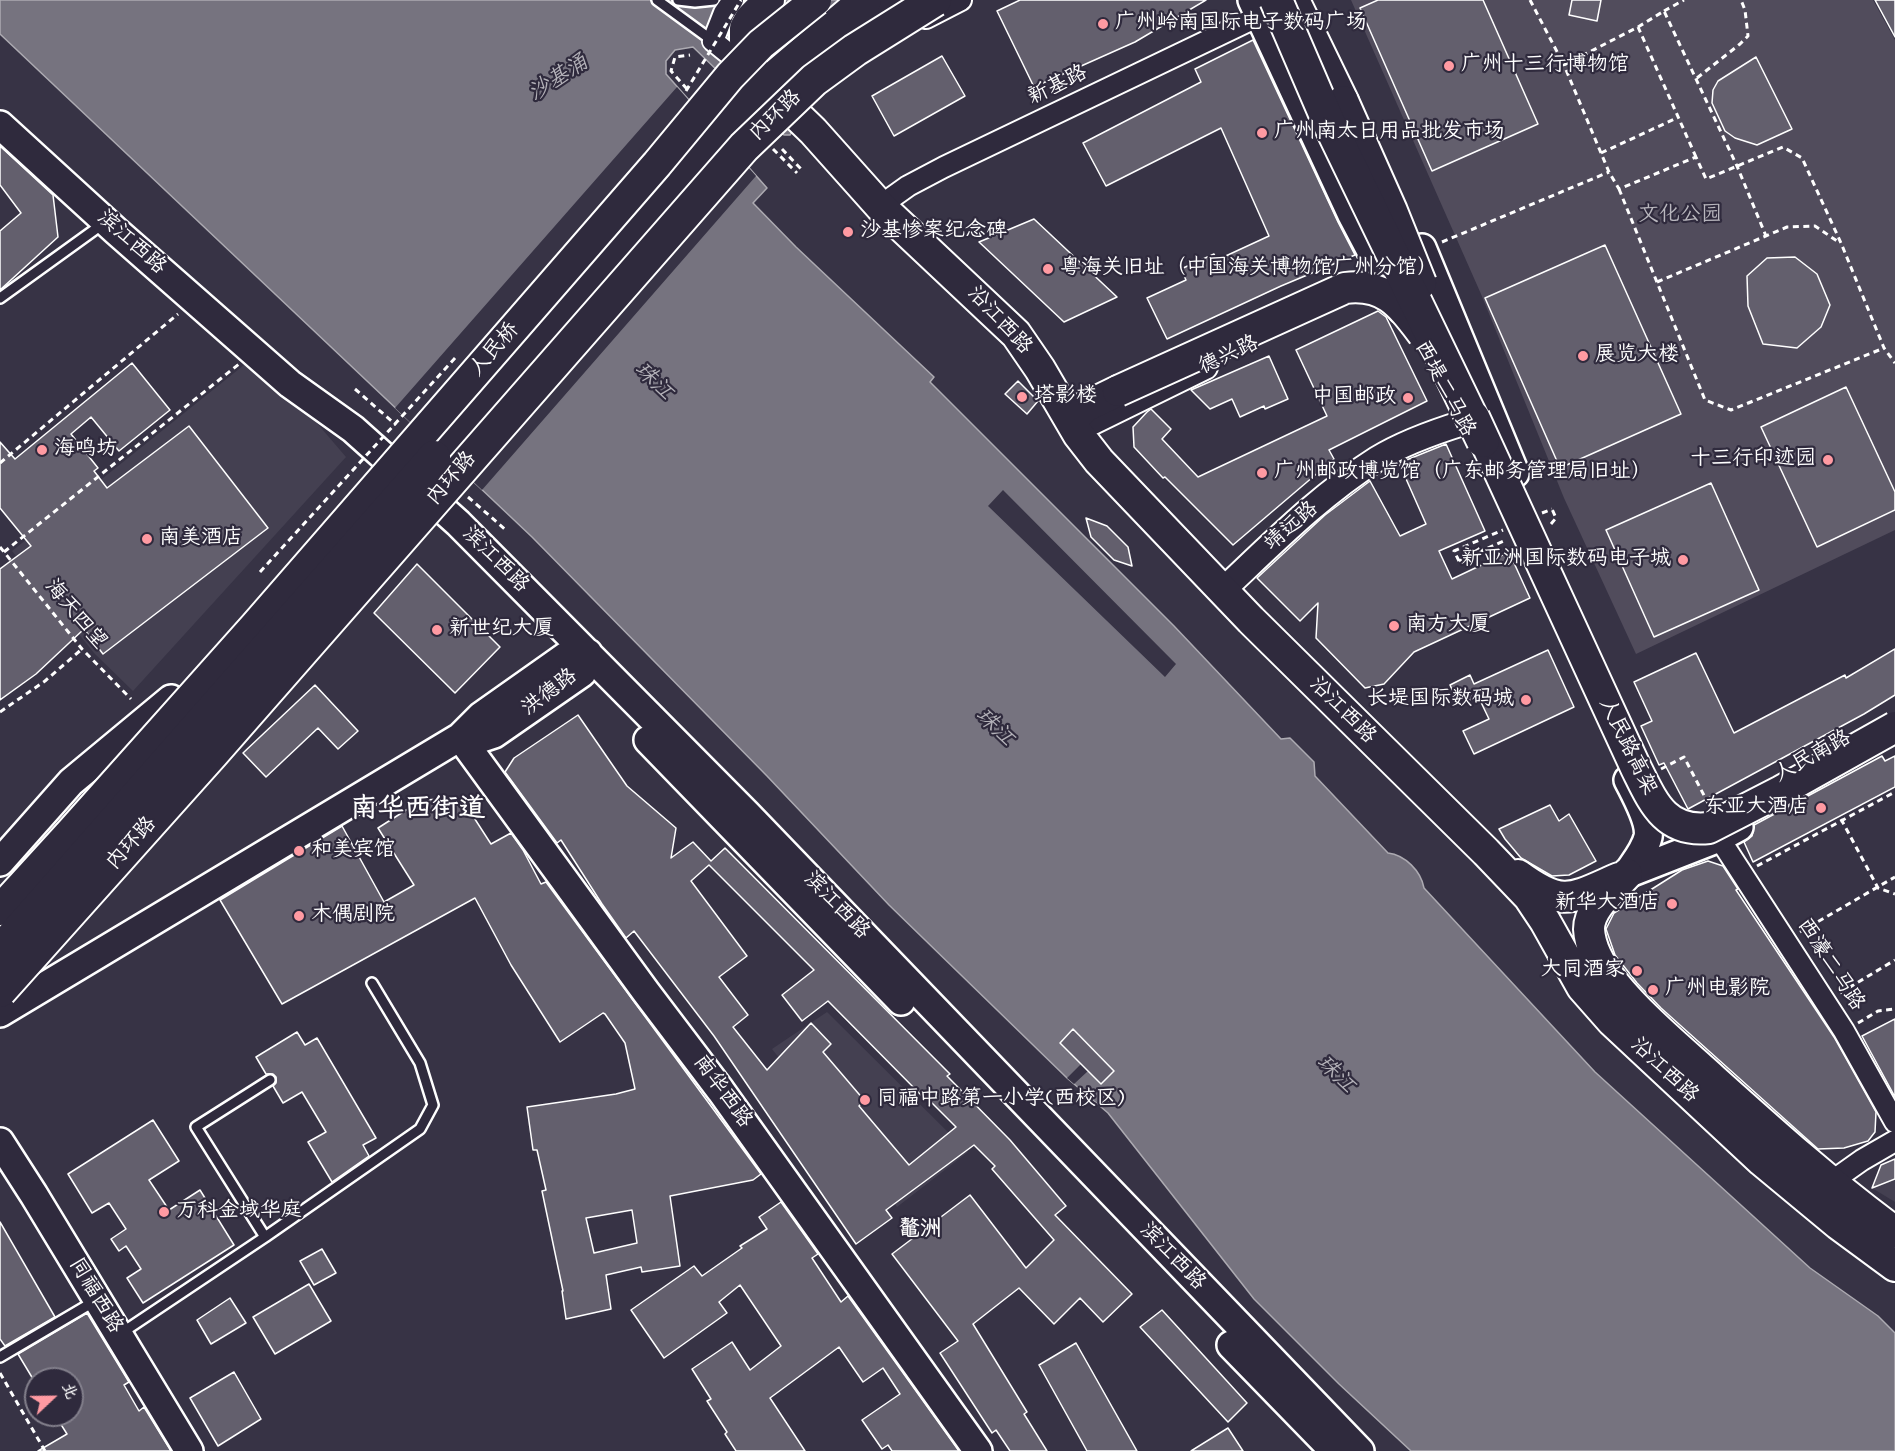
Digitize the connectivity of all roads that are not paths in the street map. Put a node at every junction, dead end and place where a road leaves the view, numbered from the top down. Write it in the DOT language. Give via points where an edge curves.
graph roads {
  1 [pos="657,0"];
  2 [pos="678,0"];
  3 [pos="714,0"];
  4 [pos="733,0"];
  5 [pos="769,0"];
  6 [pos="803,0"];
  7 [pos="816,0"];
  8 [pos="865,0"];
  9 [pos="891,0"];
  10 [pos="935,0"];
  11 [pos="945,0"];
  12 [pos="961,0"];
  13 [pos="1284,0"];
  14 [pos="1294,0"];
  15 [pos="1308,0"];
  16 [pos="1262,4"];
  17 [pos="885,31"];
  18 [pos="713,41"];
  19 [pos="768,87"];
  20 [pos="0,125"];
  21 [pos="813,131"];
  22 [pos="880,206"];
  23 [pos="106,221"];
  24 [pos="1393,238"];
  25 [pos="1387,284"];
  26 [pos="0,298"];
  27 [pos="1423,334"];
  28 [pos="1456,334"];
  29 [pos="1071,422"];
  30 [pos="1473,432"];
  31 [pos="1222,591"];
  32 [pos="578,661"];
  33 [pos="176,704"];
  34 [pos="1895,711"];
  35 [pos="1895,727"];
  36 [pos="460,737"];
  37 [pos="1895,742"];
  38 [pos="1650,791"];
  39 [pos="107,811"];
  40 [pos="1719,838"];
  41 [pos="1486,852"];
  42 [pos="0,862"];
  43 [pos="1627,874"];
  44 [pos="0,890"];
  45 [pos="0,909"];
  46 [pos="0,951"];
  47 [pos="372,983"];
  48 [pos="2,1008"];
  49 [pos="270,1080"];
  50 [pos="1895,1122"];
  51 [pos="1895,1141"];
  52 [pos="0,1142"];
  53 [pos="1831,1182"];
  54 [pos="1895,1232"];
  55 [pos="265,1237"];
  56 [pos="208,1262"];
  57 [pos="1895,1266"];
  58 [pos="214,1271"];
  59 [pos="97,1300"];
  60 [pos="118,1335"];
  61 [pos="0,1357"];
  62 [pos="189,1451"];
  63 [pos="978,1451"];
  64 [pos="1334,1451"];
  65 [pos="1360,1451"];
  1 -- 18 [label="lane"];
  2 -- 3 [label="lane"];
  4 -- 18 [label="street"];
  5 -- 19 [label="main road" via="745,28 745,41"];
  6 -- 33 [label="main road, 人民桥" via="756,37 717,75 421,419 359,484"];
  7 -- 33 [label="main road, 人民桥, bridge" via="761,44 724,82 276,602"];
  8 -- 19 [label="highway, 内环路"];
  9 -- 21 [label="main road" via="825,54 808,75 802,95"];
  10 -- 17 [label="highway, 内环路, bridge"];
  11 -- 17 [label="highway, bridge"];
  12 -- 21 [label="street" via="864,54 823,84 811,104"];
  13 -- 24 [label="main road"];
  14 -- 30 [label="main road, bridge" via="1392,211"];
  15 -- 28 [label="main road, 西堤二马路" via="1423,250"];
  16 -- 22 [label="street, 新基路" via="908,186"];
  16 -- 25 [label="main road, 西堤二马路" via="1352,215"];
  16 -- 27 [label="main road, bridge" via="1380,256"];
  16 -- 30 [label="highway, bridge" via="1329,123"];
  17 -- 48 [label="highway, 内环路, bridge" via="814,80 744,147 213,754"];
  18 -- 19 [label="street, bridge"];
  19 -- 21 [label="main road, 沿江西路"];
  19 -- 46 [label="highway, 内环路, bridge" via="692,163"];
  20 -- 23 [label="main road, 滨江西路"];
  21 -- 22 [label="main road, 沿江西路"];
  22 -- 29 [label="main road, 沿江西路" via="1016,334"];
  23 -- 26 [label="lane"];
  23 -- 32 [label="main road, 滨江西路" via="290,384 353,429 458,523"];
  24 -- 25 [label="main road"];
  24 -- 28 [label="main road"];
  25 -- 29 [label="street, 德兴路" via="1093,422"];
  25 -- 30 [label="main road, 西堤二马路"];
  27 -- 29 [label="main road, bridge" via="1403,308 1384,292 1360,286 1344,288 1085,407"];
  27 -- 30 [label="main road, bridge"];
  28 -- 38 [label="main road, 西堤二马路"];
  29 -- 31 [label="main road, 沿江西路" via="1099,461"];
  30 -- 31 [label="street, 靖远路" via="1397,448 1358,472 1290,527"];
  30 -- 35 [label="main road, 人民路高架, bridge" via="1645,786 1662,814 1674,823 1709,828"];
  30 -- 38 [label="main road, 西堤二马路" via="1511,532"];
  31 -- 41 [label="main road, 沿江西路"];
  32 -- 36 [label="main road, 洪德路" via="481,716"];
  32 -- 64 [label="main road, 滨江西路"];
  32 -- 65 [label="main road, 滨江西路" via="755,822"];
  33 -- 39 [label="main road, bridge" via="141,768"];
  33 -- 42 [label="main road" via="71,782"];
  33 -- 44 [label="main road"];
  33 -- 45 [label="main road, bridge" via="72,831"];
  34 -- 38 [label="main road, 人民南路" via="1758,788 1701,815 1678,812"];
  36 -- 48 [label="main road, 洪德路"];
  36 -- 63 [label="main road, 南华西路" via="721,1090"];
  37 -- 40 [label="main road, 人民南路"];
  38 -- 43 [label="main road" via="1648,836"];
  40 -- 43 [label="main road, 人民南路"];
  40 -- 50 [label="street, 西濠二马路" via="1844,1031"];
  41 -- 43 [label="main road" via="1534,887 1567,898"];
  41 -- 57 [label="main road, 沿江西路" via="1530,897 1582,987 1612,1021 1770,1168"];
  43 -- 53 [label="main road, 沿江西路" via="1592,915 1591,940 1602,967 1664,1034"];
  47 -- 55 [label="lane" via="420,1063 434,1105 420,1129"];
  49 -- 55 [label="lane" via="196,1127"];
  51 -- 53 [label="street"];
  52 -- 59 [label="main road, 同福西路"];
  53 -- 54 [label="main road, 沿江西路"];
  55 -- 58 [label="lane"];
  56 -- 58 [label="lane"];
  58 -- 60 [label="lane"];
  59 -- 60 [label="main road, 同福西路"];
  59 -- 61 [label="lane"];
  60 -- 62 [label="main road, 同福西路"];
}
